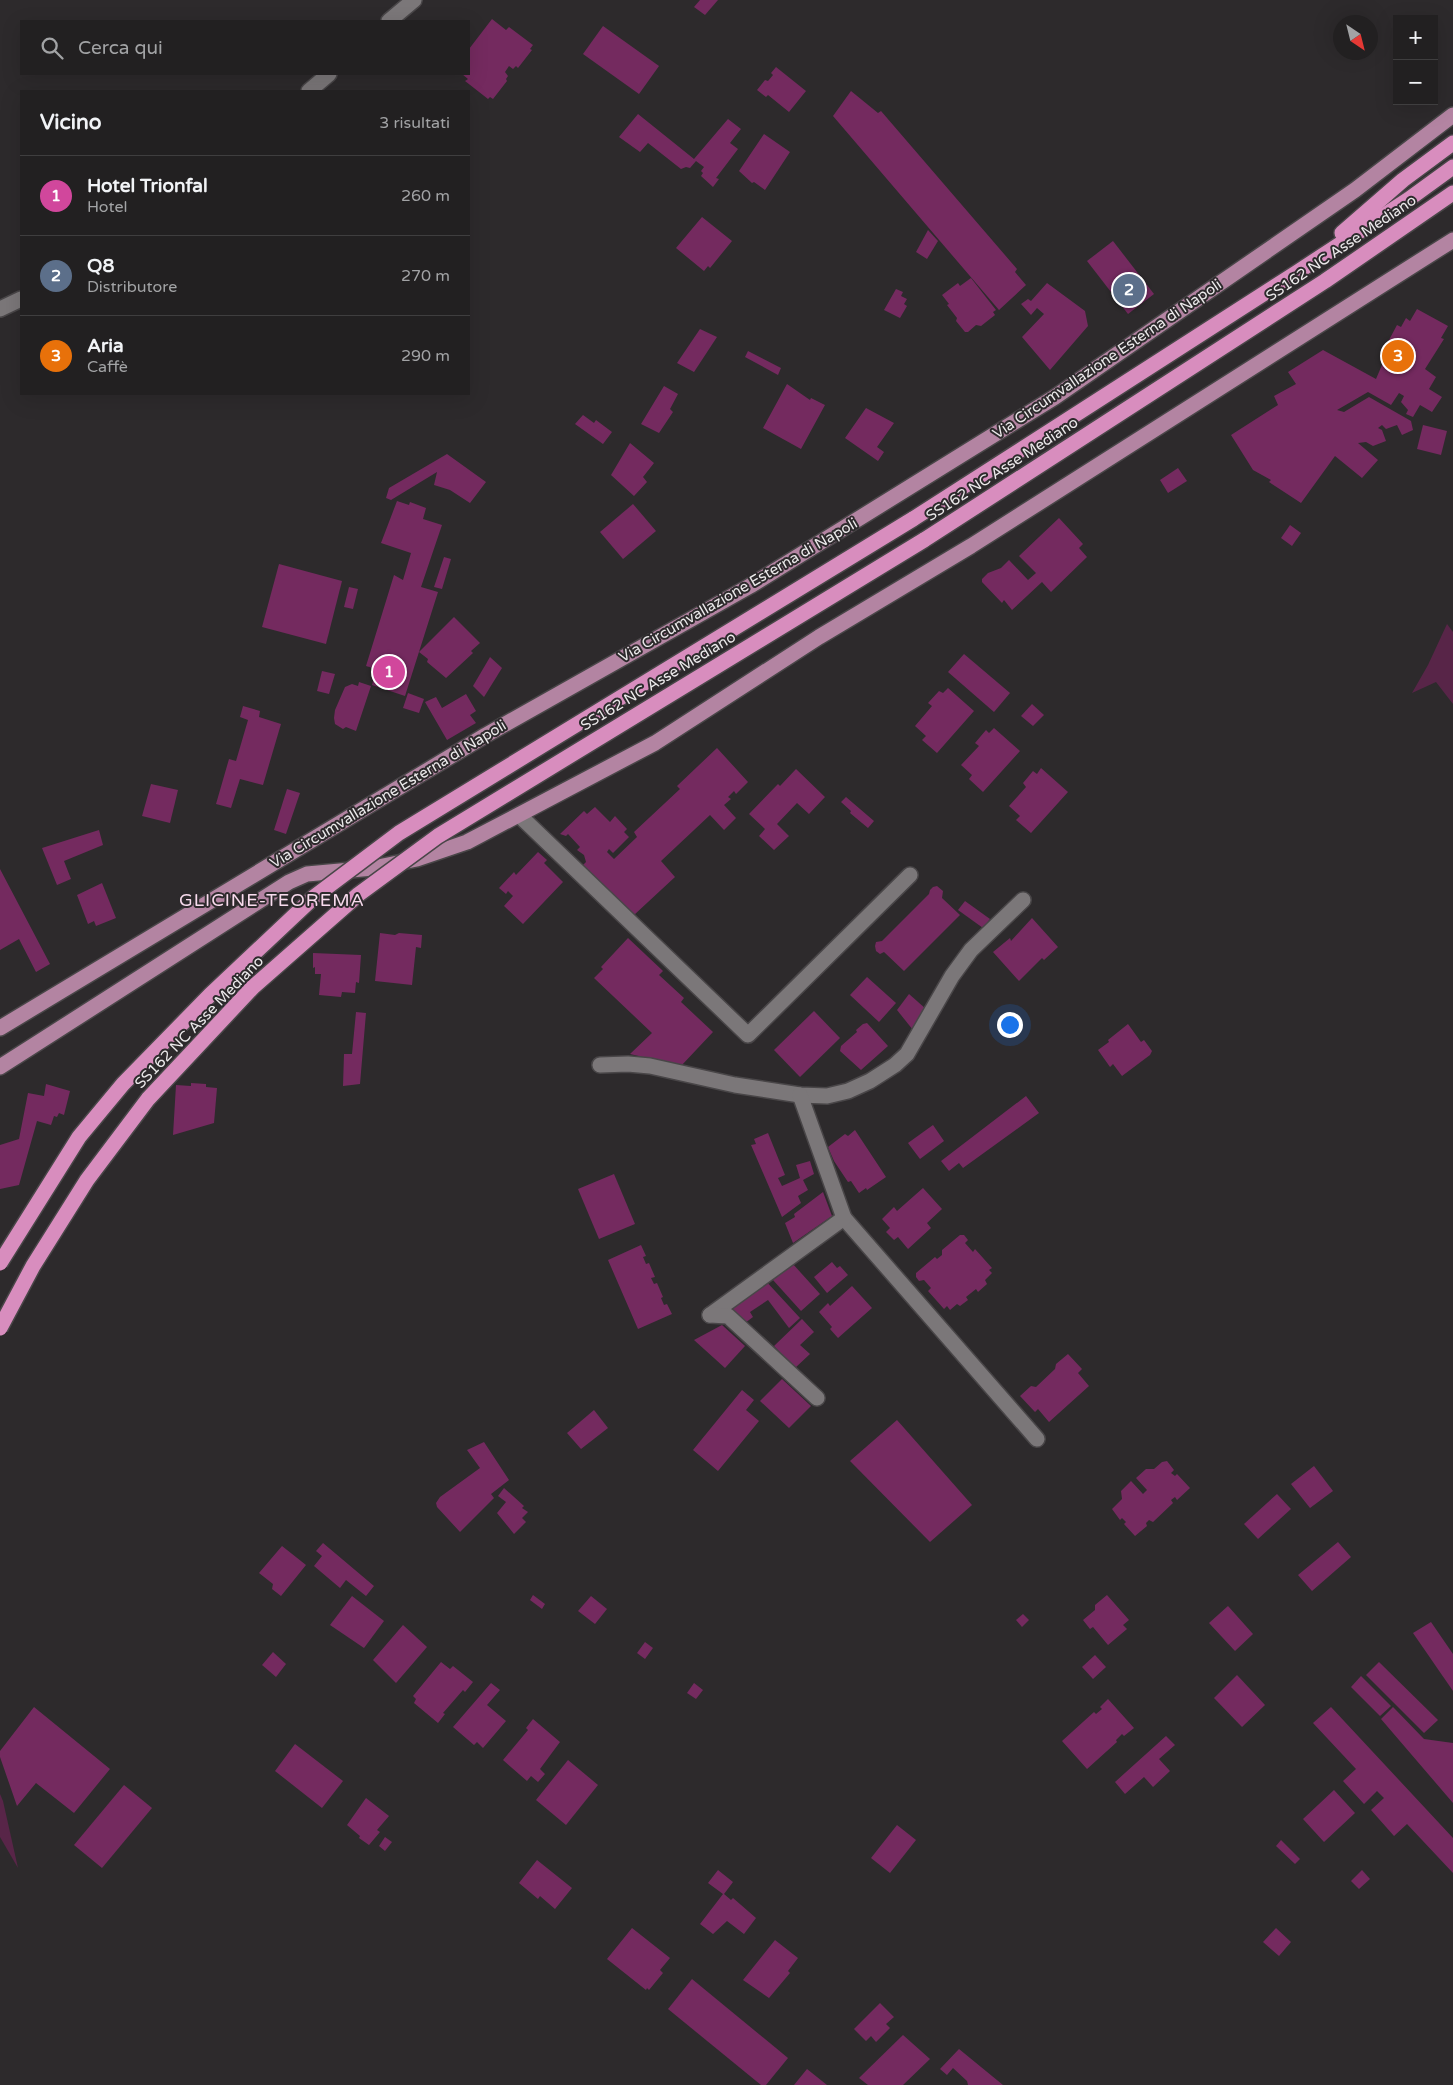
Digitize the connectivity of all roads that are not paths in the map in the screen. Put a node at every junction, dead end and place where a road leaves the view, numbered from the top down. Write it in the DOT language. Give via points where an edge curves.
graph roads {
  1 [pos="414,0"];
  2 [pos="390,20"];
  3 [pos="328,75"];
  4 [pos="311,90"];
  5 [pos="1453,115"];
  6 [pos="1453,143"];
  7 [pos="1453,167"];
  8 [pos="1453,193"];
  9 [pos="1453,240"];
  10 [pos="1296,272"];
  11 [pos="20,300"];
  12 [pos="0,310"];
  13 [pos="519,815"];
  14 [pos="910,875"];
  15 [pos="1023,900"];
  16 [pos="0,1028"];
  17 [pos="600,1065"];
  18 [pos="0,1067"];
  19 [pos="800,1095"];
  20 [pos="844,1218"];
  21 [pos="0,1263"];
  22 [pos="0,1328"];
  23 [pos="816,1398"];
  24 [pos="1037,1439"];
  1 -- 2 [label="street"];
  3 -- 4 [label="street"];
  5 -- 16 [label="main road, Via Circumvallazione Esterna di Napoli" via="1355,190 1056,397 750,586 486,735"];
  6 -- 10 [label="highway" via="1403,180"];
  7 -- 10 [label="highway, SS162 NC Asse Mediano"];
  8 -- 22 [label="highway, SS162 NC Asse Mediano, bridge" via="1310,290 924,540 438,836 359,894 253,987 148,1099 87,1180 33,1266"];
  9 -- 13 [label="main road, Via Circumvallazione Esterna di Napoli" via="655,743"];
  10 -- 21 [label="highway, SS162 NC Asse Mediano, bridge" via="913,519 399,834 314,897 210,995 123,1084 79,1137"];
  11 -- 12 [label="street"];
  13 -- 14 [label="street" via="748,1035"];
  13 -- 18 [label="main road, Via Circumvallazione Esterna di Napoli" via="467,842 417,859 374,868 307,874 289,882"];
  15 -- 19 [label="street" via="972,950 952,976 907,1054 895,1065 848,1091 827,1096"];
  17 -- 19 [label="street" via="650,1066 735,1085"];
  19 -- 20 [label="street"];
  20 -- 23 [label="street" via="710,1316 728,1316"];
  20 -- 24 [label="street"];
}
